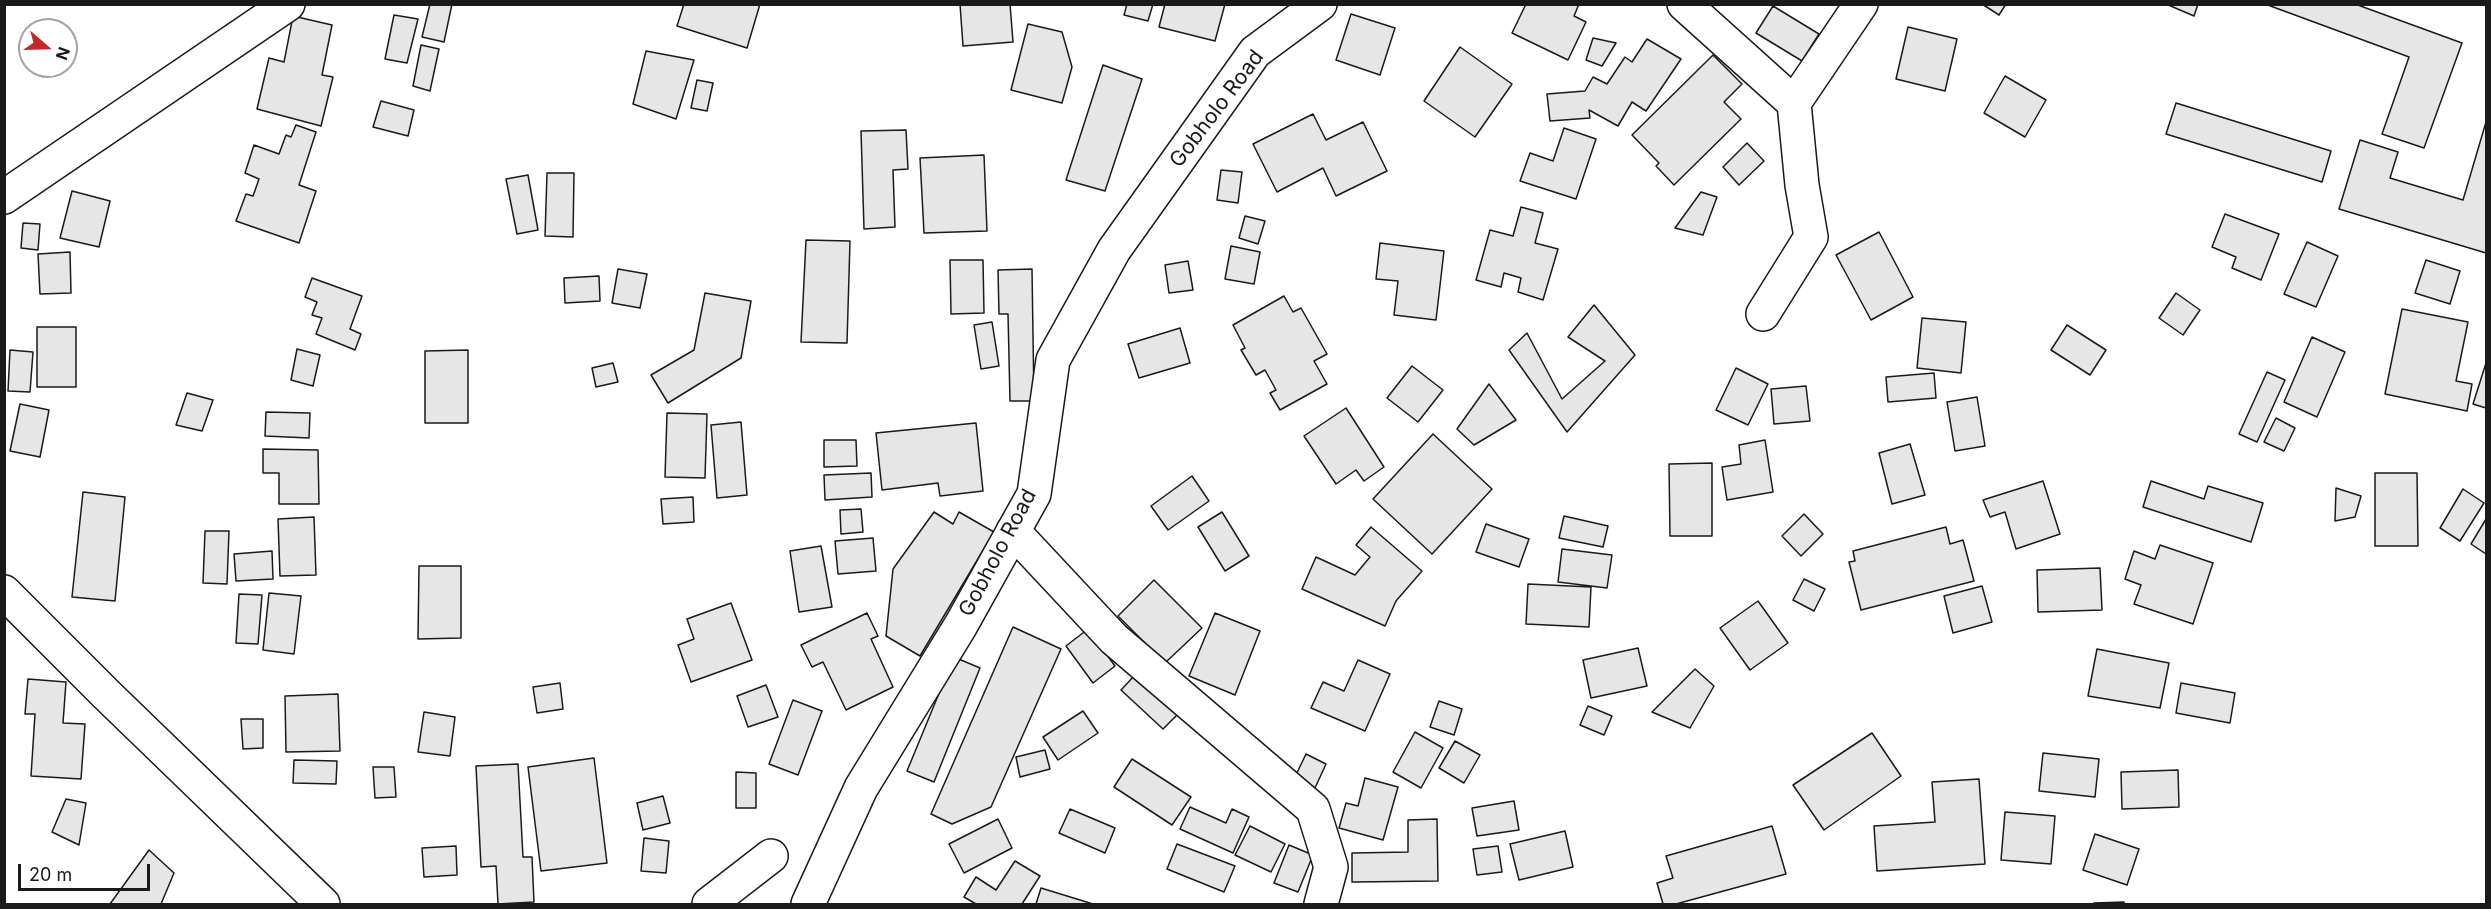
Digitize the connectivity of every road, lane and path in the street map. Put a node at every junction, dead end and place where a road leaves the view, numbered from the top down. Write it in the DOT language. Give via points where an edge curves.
graph roads {
  1 [pos="288,4"];
  2 [pos="1320,4"];
  3 [pos="1684,4"];
  4 [pos="1861,4"];
  5 [pos="1794,103"];
  6 [pos="4,197"];
  7 [pos="1763,314"];
  8 [pos="1013,531"];
  9 [pos="4,592"];
  10 [pos="771,856"];
  11 [pos="323,904"];
  12 [pos="709,904"];
  13 [pos="808,904"];
  14 [pos="1321,904"];
  1 -- 6 [label="street"];
  2 -- 8 [label="street, Gobholo Road" via="1255,52 1114,250 1053,360 1034,494"];
  3 -- 5 [label="street"];
  4 -- 5 [label="street"];
  5 -- 7 [label="street" via="1811,237"];
  8 -- 13 [label="street, Gobholo Road" via="861,788"];
  8 -- 14 [label="street" via="1114,639 1313,809 1331,867"];
  9 -- 11 [label="street"];
  10 -- 12 [label="street"];
}
